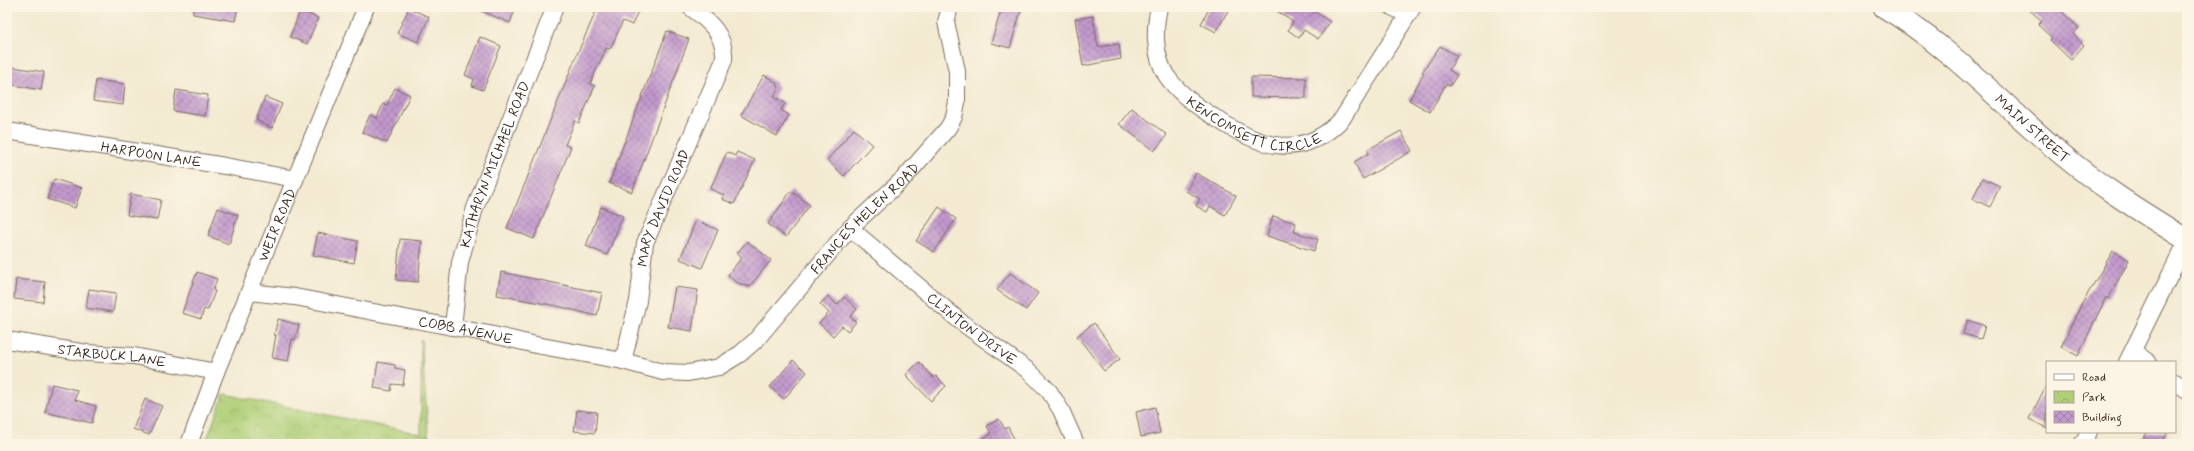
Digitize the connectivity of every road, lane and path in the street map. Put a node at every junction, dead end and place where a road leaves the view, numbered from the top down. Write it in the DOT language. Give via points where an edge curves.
graph roads {
  1 [pos="366,7"];
  2 [pos="555,7"];
  3 [pos="690,7"];
  4 [pos="950,7"];
  5 [pos="1159,7"];
  6 [pos="1392,7"];
  7 [pos="1884,7"];
  8 [pos="1411,11"];
  9 [pos="7,131"];
  10 [pos="295,179"];
  11 [pos="850,228"];
  12 [pos="2187,241"];
  13 [pos="249,292"];
  14 [pos="453,327"];
  15 [pos="7,340"];
  16 [pos="2130,357"];
  17 [pos="623,361"];
  18 [pos="2144,361"];
  19 [pos="216,372"];
  20 [pos="682,373"];
  21 [pos="2176,383"];
  22 [pos="2187,390"];
  23 [pos="2088,433"];
  24 [pos="189,444"];
  25 [pos="1076,444"];
  26 [pos="2082,444"];
  1 -- 10 [label="street, WEIR ROAD"];
  2 -- 14 [label="street, KATHARYN MICHAEL ROAD" via="475,208 460,262"];
  3 -- 17 [label="street, MARY DAVID ROAD" via="716,29 725,50 724,60 645,243 638,301"];
  4 -- 11 [label="street, FRANCES HELEN ROAD" via="946,22 957,72 954,117 948,128 904,178"];
  5 -- 8 [label="street, KENCOMSETT CIRCLE" via="1156,40 1166,74 1176,88 1208,114 1240,134 1268,145 1281,147 1307,143 1326,134 1338,123"];
  6 -- 8 [label="street, KENCOMSETT CIRCLE"];
  7 -- 12 [label="main road, MAIN STREET" via="1923,33 2059,152 2102,186"];
  9 -- 10 [label="street, HARPOON LANE"];
  10 -- 13 [label="street, WEIR ROAD"];
  11 -- 20 [label="street, FRANCES HELEN ROAD" via="756,340 740,354 719,367"];
  11 -- 25 [label="street, CLINTON DRIVE" via="961,322 1028,371 1049,391 1061,410"];
  12 -- 16 [label="street"];
  13 -- 14 [label="street, COBB AVENUE" via="295,297"];
  13 -- 19 [label="street, WEIR ROAD"];
  14 -- 17 [label="street, COBB AVENUE"];
  15 -- 19 [label="street, STARBUCK LANE" via="87,353 134,356"];
  16 -- 18 [label="street"];
  17 -- 20 [label="street, COBB AVENUE" via="663,372"];
  19 -- 24 [label="street, WEIR ROAD"];
  21 -- 22 [label="street"];
  23 -- 26 [label="street"];
}
